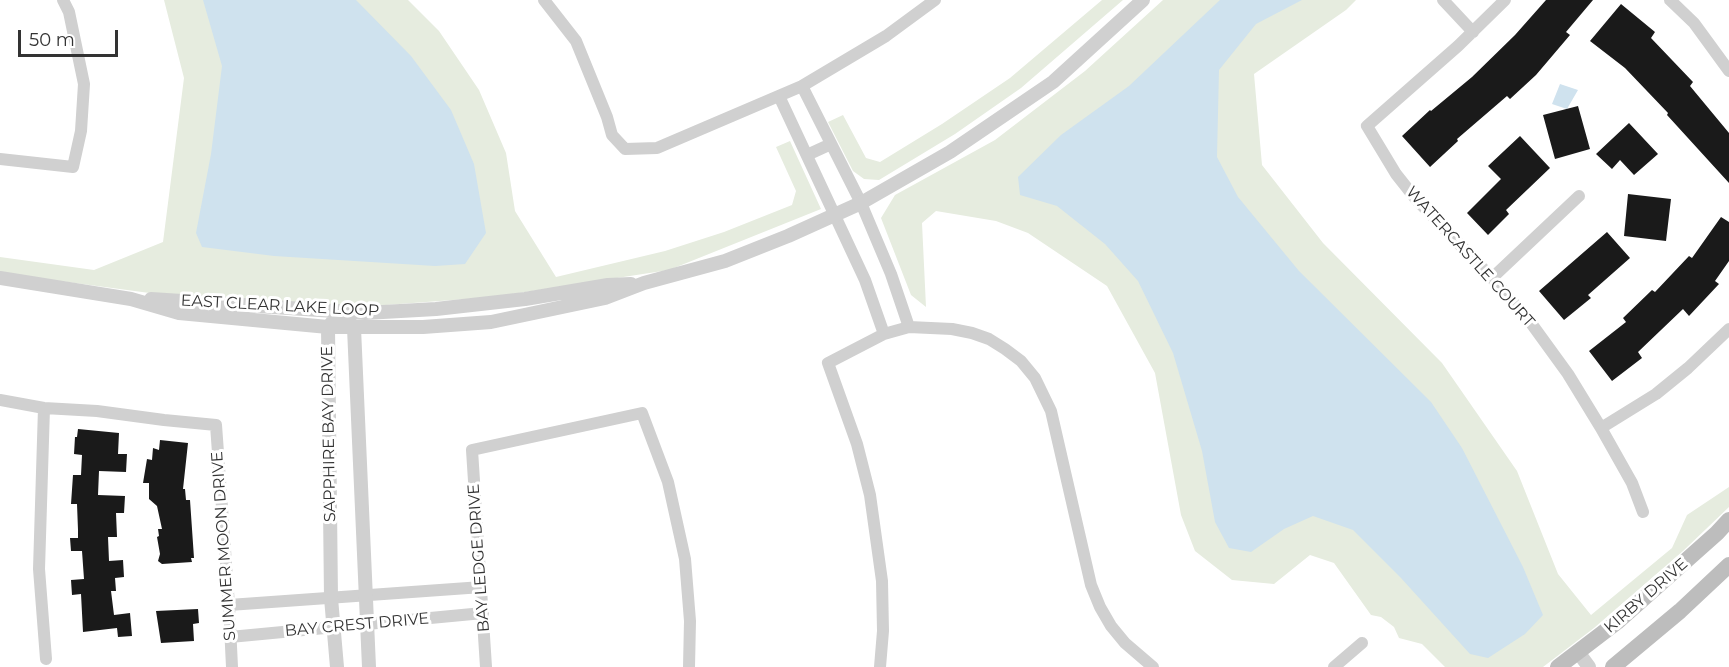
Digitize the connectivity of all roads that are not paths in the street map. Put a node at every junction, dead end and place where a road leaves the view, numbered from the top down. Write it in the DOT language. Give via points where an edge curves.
graph roads {
  1 [pos="63,0"];
  2 [pos="544,0"];
  3 [pos="934,0"];
  4 [pos="1143,0"];
  5 [pos="1443,0"];
  6 [pos="1505,0"];
  7 [pos="1670,0"];
  8 [pos="1473,32"];
  9 [pos="1729,71"];
  10 [pos="802,86"];
  11 [pos="779,96"];
  12 [pos="831,144"];
  13 [pos="807,155"];
  14 [pos="0,159"];
  15 [pos="1579,196"];
  16 [pos="861,203"];
  17 [pos="835,215"];
  18 [pos="0,278"];
  19 [pos="1492,278"];
  20 [pos="644,283"];
  21 [pos="131,299"];
  22 [pos="341,312"];
  23 [pos="328,327"];
  24 [pos="909,327"];
  25 [pos="354,328"];
  26 [pos="1729,329"];
  27 [pos="884,334"];
  28 [pos="0,400"];
  29 [pos="44,408"];
  30 [pos="1601,428"];
  31 [pos="1643,512"];
  32 [pos="1729,520"];
  33 [pos="1729,565"];
  34 [pos="482,587"];
  35 [pos="365,596"];
  36 [pos="331,598"];
  37 [pos="229,605"];
  38 [pos="483,613"];
  39 [pos="367,624"];
  40 [pos="333,627"];
  41 [pos="231,637"];
  42 [pos="1362,643"];
  43 [pos="1578,652"];
  44 [pos="46,659"];
  45 [pos="1138,663"];
  46 [pos="232,667"];
  47 [pos="337,667"];
  48 [pos="369,667"];
  49 [pos="486,667"];
  50 [pos="689,667"];
  51 [pos="880,667"];
  52 [pos="1153,667"];
  53 [pos="1334,667"];
  54 [pos="1558,667"];
  55 [pos="1589,667"];
  56 [pos="1613,667"];
  1 -- 14 [label="street" via="84,84 81,131 73,167"];
  2 -- 11 [label="street" via="576,41 612,135 626,149 657,148"];
  3 -- 10 [label="street" via="886,36"];
  4 -- 16 [label="street, EAST CLEAR LAKE LOOP" via="1053,82 950,152"];
  5 -- 8 [label="street"];
  6 -- 8 [label="street"];
  7 -- 9 [label="street" via="1694,23"];
  8 -- 19 [label="street, WATERCASTLE COURT" via="1367,126 1415,198"];
  10 -- 11 [label="street"];
  10 -- 12 [label="street"];
  11 -- 13 [label="street"];
  12 -- 13 [label="street"];
  12 -- 16 [label="street"];
  13 -- 17 [label="street"];
  15 -- 19 [label="street"];
  16 -- 17 [label="street, EAST CLEAR LAKE LOOP"];
  16 -- 24 [label="street"];
  17 -- 20 [label="street, EAST CLEAR LAKE LOOP" via="725,261"];
  17 -- 27 [label="street"];
  18 -- 21 [label="street"];
  19 -- 30 [label="street, WATERCASTLE COURT" via="1531,323"];
  20 -- 22 [label="street, EAST CLEAR LAKE LOOP" via="436,309"];
  20 -- 25 [label="street, EAST CLEAR LAKE LOOP" via="605,298 491,322"];
  21 -- 22 [label="street, EAST CLEAR LAKE LOOP"];
  21 -- 23 [label="street, EAST CLEAR LAKE LOOP" via="179,313"];
  22 -- 23 [label="street, SAPPHIRE BAY DRIVE"];
  22 -- 25 [label="street, SAPPHIRE BAY DRIVE"];
  23 -- 25 [label="street, EAST CLEAR LAKE LOOP"];
  23 -- 36 [label="street, SAPPHIRE BAY DRIVE"];
  24 -- 27 [label="street"];
  24 -- 45 [label="street" via="952,329 989,339 1035,378 1051,411 1091,585 1111,626"];
  25 -- 35 [label="street, SAPPHIRE BAY DRIVE"];
  26 -- 30 [label="street" via="1656,394"];
  27 -- 51 [label="street" via="828,363 857,444 870,495 882,581"];
  28 -- 29 [label="street"];
  29 -- 37 [label="street, SUMMER MOON DRIVE" via="216,425"];
  29 -- 44 [label="street" via="39,569"];
  30 -- 31 [label="street, WATERCASTLE COURT" via="1632,483"];
  32 -- 43 [label="main road, KIRBY DRIVE" via="1649,595"];
  33 -- 56 [label="main road, KIRBY DRIVE"];
  34 -- 35 [label="street, BAY CREST DRIVE"];
  34 -- 38 [label="street, BAY LEDGE DRIVE"];
  34 -- 50 [label="street, BAY LEDGE DRIVE" via="472,450 642,413 668,482 681,537 689,601"];
  35 -- 36 [label="street, BAY CREST DRIVE"];
  35 -- 39 [label="street, SAPPHIRE BAY DRIVE"];
  36 -- 37 [label="street, BAY CREST DRIVE"];
  36 -- 40 [label="street, SAPPHIRE BAY DRIVE"];
  37 -- 41 [label="street, SUMMER MOON DRIVE"];
  38 -- 39 [label="street, BAY CREST DRIVE"];
  38 -- 49 [label="street, BAY LEDGE DRIVE"];
  39 -- 40 [label="street, BAY CREST DRIVE"];
  39 -- 48 [label="street, SAPPHIRE BAY DRIVE"];
  40 -- 41 [label="street, BAY CREST DRIVE"];
  40 -- 47 [label="street, SAPPHIRE BAY DRIVE"];
  41 -- 46 [label="street, SUMMER MOON DRIVE"];
  42 -- 53 [label="street"];
  43 -- 54 [label="main road, KIRBY DRIVE"];
  43 -- 55 [label="street"];
  45 -- 52 [label="street"];
}
